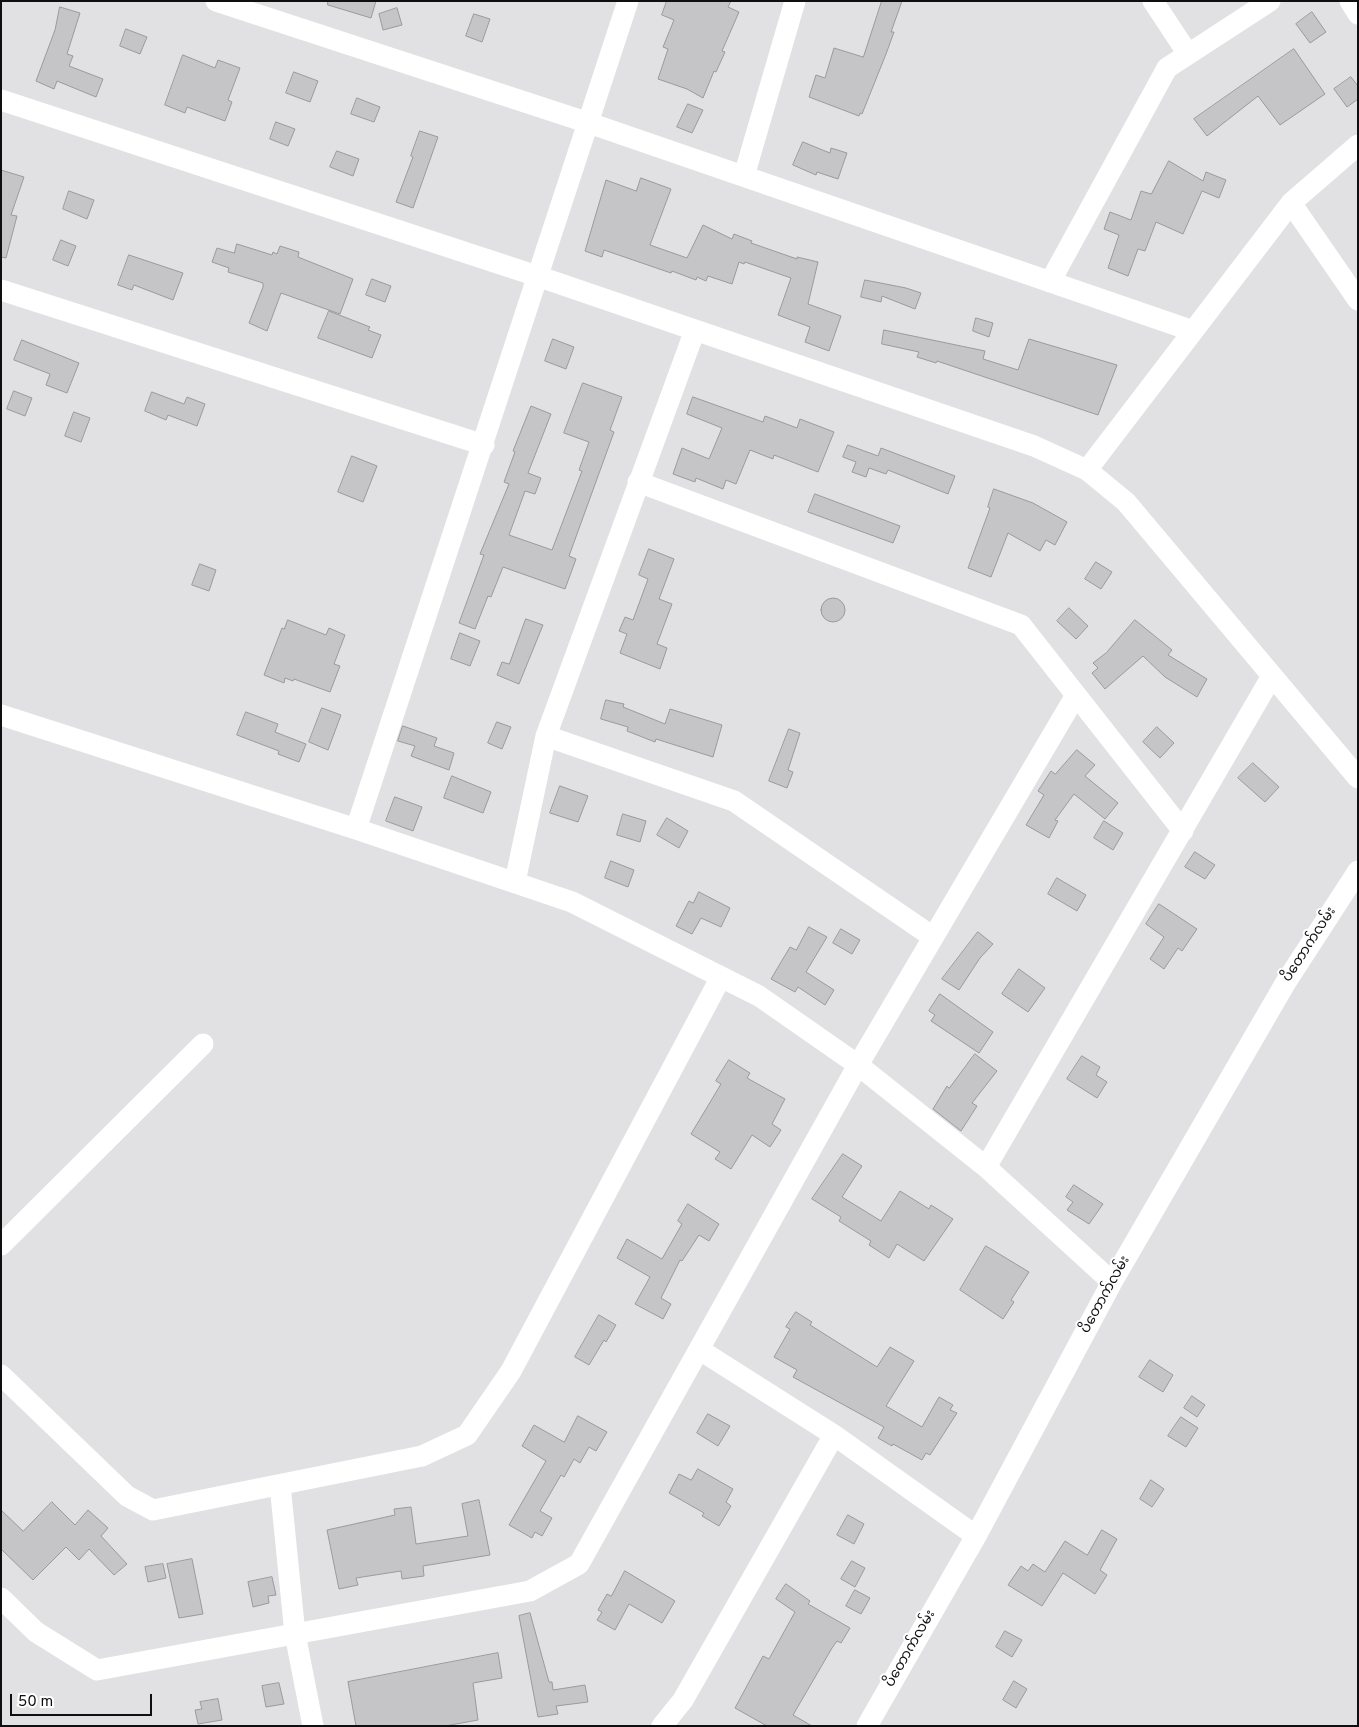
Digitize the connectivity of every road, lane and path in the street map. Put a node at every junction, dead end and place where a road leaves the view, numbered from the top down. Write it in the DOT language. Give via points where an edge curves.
graph roads {
  1 [pos="216,1"];
  2 [pos="628,1"];
  3 [pos="795,1"];
  4 [pos="1153,1"];
  5 [pos="1270,1"];
  6 [pos="1350,1"];
  7 [pos="1358,14"];
  8 [pos="1188,54"];
  9 [pos="1,100"];
  10 [pos="589,123"];
  11 [pos="1358,145"];
  12 [pos="744,176"];
  13 [pos="1291,203"];
  14 [pos="540,277"];
  15 [pos="1050,282"];
  16 [pos="1,290"];
  17 [pos="1358,300"];
  18 [pos="694,330"];
  19 [pos="1193,331"];
  20 [pos="484,445"];
  21 [pos="1087,470"];
  22 [pos="638,482"];
  23 [pos="1272,676"];
  24 [pos="1076,695"];
  25 [pos="1,715"];
  26 [pos="546,736"];
  27 [pos="1358,778"];
  28 [pos="356,829"];
  29 [pos="1183,831"];
  30 [pos="1358,871"];
  31 [pos="515,882"];
  32 [pos="933,937"];
  33 [pos="721,977"];
  34 [pos="203,1044"];
  35 [pos="858,1066"];
  36 [pos="986,1167"];
  37 [pos="1,1245"];
  38 [pos="1112,1282"];
  39 [pos="700,1350"];
  40 [pos="1,1375"];
  41 [pos="834,1435"];
  42 [pos="280,1484"];
  43 [pos="976,1536"];
  44 [pos="1,1598"];
  45 [pos="295,1634"];
  46 [pos="313,1726"];
  47 [pos="662,1726"];
  48 [pos="867,1726"];
  1 -- 10 [label="street"];
  2 -- 10 [label="street"];
  3 -- 12 [label="street"];
  4 -- 8 [label="street"];
  5 -- 8 [label="street"];
  6 -- 7 [label="street"];
  8 -- 15 [label="street" via="1167,68"];
  9 -- 14 [label="street"];
  10 -- 12 [label="street"];
  10 -- 14 [label="street"];
  11 -- 13 [label="street"];
  12 -- 15 [label="street"];
  13 -- 17 [label="street"];
  13 -- 19 [label="street"];
  14 -- 18 [label="street"];
  14 -- 20 [label="street"];
  15 -- 19 [label="street"];
  16 -- 20 [label="street"];
  18 -- 21 [label="street" via="1034,446"];
  18 -- 22 [label="street"];
  19 -- 21 [label="street"];
  20 -- 28 [label="street"];
  21 -- 23 [label="street" via="1126,502"];
  22 -- 24 [label="street" via="1021,625"];
  22 -- 26 [label="street"];
  23 -- 27 [label="street"];
  23 -- 29 [label="street"];
  24 -- 29 [label="street"];
  24 -- 32 [label="street"];
  25 -- 28 [label="street"];
  26 -- 31 [label="street"];
  26 -- 32 [label="street" via="734,801"];
  28 -- 31 [label="street"];
  29 -- 36 [label="street"];
  30 -- 38 [label="street, ပိတောက်လမ်း" via="1286,982"];
  31 -- 33 [label="street" via="572,902"];
  32 -- 35 [label="street"];
  33 -- 35 [label="street" via="759,996"];
  33 -- 42 [label="street" via="511,1372 467,1435 422,1456"];
  34 -- 37 [label="street"];
  35 -- 36 [label="street"];
  35 -- 39 [label="street"];
  36 -- 38 [label="street"];
  38 -- 43 [label="street, ပိတောက်လမ်း"];
  39 -- 41 [label="street"];
  39 -- 45 [label="street" via="579,1564 530,1591"];
  40 -- 42 [label="street" via="127,1496 153,1510"];
  41 -- 43 [label="street"];
  41 -- 47 [label="street" via="683,1700"];
  42 -- 45 [label="street"];
  43 -- 48 [label="street, ပိတောက်လမ်း"];
  44 -- 45 [label="street" via="36,1632 97,1670"];
  45 -- 46 [label="street"];
}
